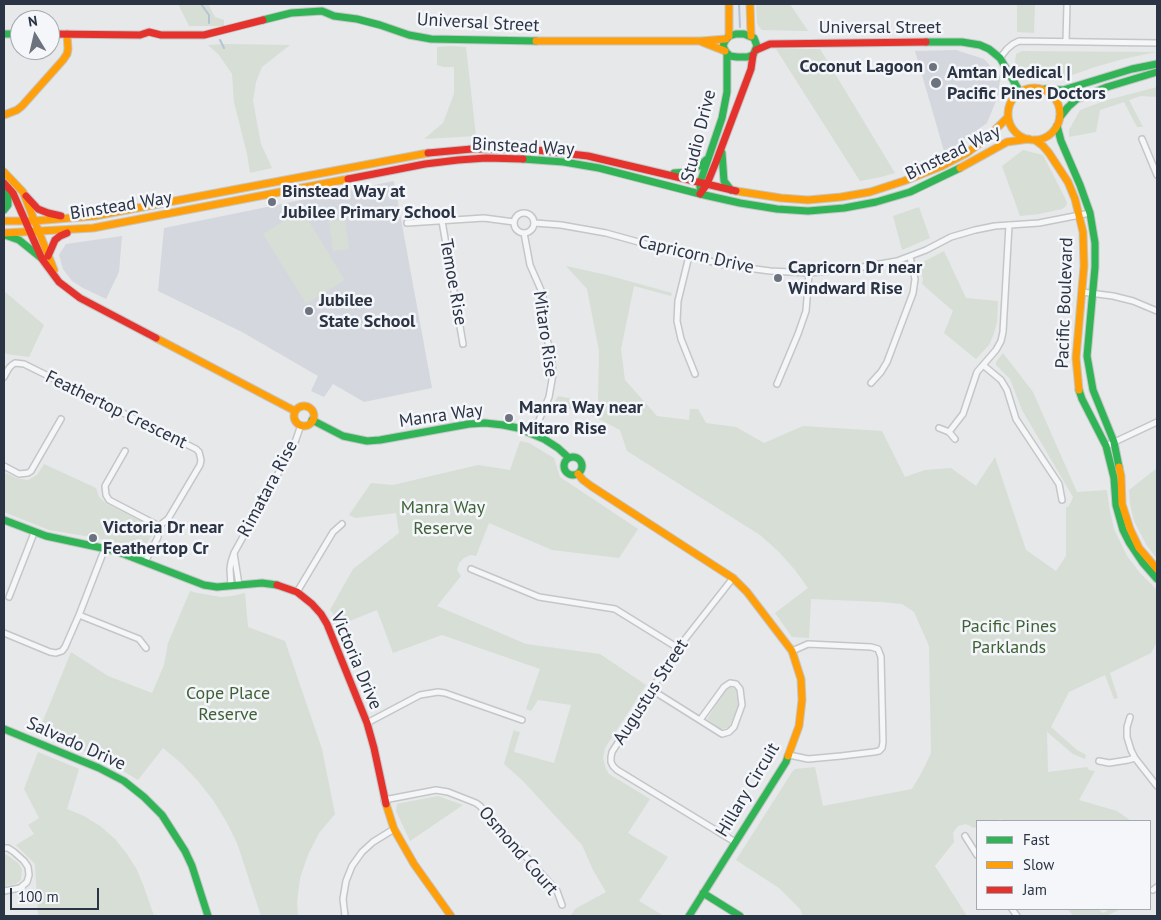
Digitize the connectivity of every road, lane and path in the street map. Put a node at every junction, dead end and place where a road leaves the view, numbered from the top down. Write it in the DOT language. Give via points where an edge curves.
graph roads {
  1 [pos="729,4"];
  2 [pos="750,4"];
  3 [pos="1067,4"];
  4 [pos="60,34"];
  5 [pos="67,34"];
  6 [pos="751,36"];
  7 [pos="728,37"];
  8 [pos="1066,41"];
  9 [pos="701,42"];
  10 [pos="1157,43"];
  11 [pos="726,52"];
  12 [pos="755,52"];
  13 [pos="1000,58"];
  14 [pos="1157,64"];
  15 [pos="1157,72"];
  16 [pos="1043,89"];
  17 [pos="1020,92"];
  18 [pos="4,115"];
  19 [pos="1008,116"];
  20 [pos="1060,116"];
  21 [pos="1058,126"];
  22 [pos="1142,139"];
  23 [pos="1032,140"];
  24 [pos="721,148"];
  25 [pos="709,157"];
  26 [pos="4,172"];
  27 [pos="658,172"];
  28 [pos="1157,174"];
  29 [pos="703,183"];
  30 [pos="6,185"];
  31 [pos="732,190"];
  32 [pos="23,192"];
  33 [pos="700,194"];
  34 [pos="4,210"];
  35 [pos="1090,213"];
  36 [pos="1079,215"];
  37 [pos="71,219"];
  38 [pos="4,221"];
  39 [pos="25,221"];
  40 [pos="33,221"];
  41 [pos="442,221"];
  42 [pos="514,222"];
  43 [pos="407,223"];
  44 [pos="535,223"];
  45 [pos="1008,225"];
  46 [pos="75,230"];
  47 [pos="34,232"];
  48 [pos="524,233"];
  49 [pos="4,234"];
  50 [pos="689,256"];
  51 [pos="910,257"];
  52 [pos="45,258"];
  53 [pos="809,273"];
  54 [pos="1082,292"];
  55 [pos="1093,293"];
  56 [pos="1157,311"];
  57 [pos="464,344"];
  58 [pos="983,365"];
  59 [pos="696,374"];
  60 [pos="4,377"];
  61 [pos="872,383"];
  62 [pos="777,384"];
  63 [pos="295,411"];
  64 [pos="61,419"];
  65 [pos="312,420"];
  66 [pos="1157,422"];
  67 [pos="301,425"];
  68 [pos="940,428"];
  69 [pos="949,432"];
  70 [pos="533,434"];
  71 [pos="955,438"];
  72 [pos="1114,442"];
  73 [pos="1106,446"];
  74 [pos="125,452"];
  75 [pos="569,458"];
  76 [pos="4,466"];
  77 [pos="578,474"];
  78 [pos="1062,500"];
  79 [pos="4,520"];
  80 [pos="342,524"];
  81 [pos="159,526"];
  82 [pos="34,533"];
  83 [pos="105,548"];
  84 [pos="145,562"];
  85 [pos="471,569"];
  86 [pos="1157,569"];
  87 [pos="733,578"];
  88 [pos="1157,579"];
  89 [pos="235,585"];
  90 [pos="297,592"];
  91 [pos="9,597"];
  92 [pos="79,615"];
  93 [pos="4,633"];
  94 [pos="146,648"];
  95 [pos="678,648"];
  96 [pos="792,651"];
  97 [pos="652,690"];
  98 [pos="1130,717"];
  99 [pos="522,720"];
  100 [pos="700,720"];
  101 [pos="367,723"];
  102 [pos="4,729"];
  103 [pos="789,755"];
  104 [pos="1135,758"];
  105 [pos="1099,761"];
  106 [pos="1157,786"];
  107 [pos="384,800"];
  108 [pos="394,829"];
  109 [pos="965,836"];
  110 [pos="735,842"];
  111 [pos="4,848"];
  112 [pos="976,853"];
  113 [pos="4,891"];
  114 [pos="703,893"];
  115 [pos="562,905"];
  116 [pos="208,916"];
  117 [pos="344,916"];
  118 [pos="451,916"];
  119 [pos="688,916"];
  120 [pos="740,916"];
  1 -- 7 [label="street"];
  2 -- 6 [label="street"];
  3 -- 8 [label="street"];
  4 -- 5 [label="street, Universal Street"];
  5 -- 9 [label="street, Universal Street" via="204,34 291,13 322,11 431,39"];
  5 -- 18 [label="street" via="68,49 64,60 22,106"];
  6 -- 7 [label="street" via="736,34"];
  6 -- 12 [label="street" via="757,43"];
  7 -- 9 [label="street, Universal Street"];
  7 -- 11 [label="street" via="723,46"];
  8 -- 10 [label="street"];
  8 -- 13 [label="street" via="1019,41"];
  9 -- 11 [label="street, Universal Street"];
  11 -- 12 [label="street" via="742,58"];
  11 -- 25 [label="street, Studio Drive" via="727,92"];
  12 -- 13 [label="street, Universal Street" via="770,44 962,42 980,45"];
  12 -- 24 [label="street, Studio Drive"];
  13 -- 17 [label="street, Universal Street"];
  14 -- 16 [label="street" via="1064,90"];
  15 -- 20 [label="street" via="1077,99"];
  16 -- 17 [label="street" via="1031,88"];
  16 -- 20 [label="street" via="1056,100"];
  17 -- 19 [label="street" via="1010,103"];
  19 -- 23 [label="street" via="1015,131"];
  19 -- 31 [label="street, Binstead Way" via="988,138 950,162 870,192 808,200"];
  20 -- 21 [label="street"];
  21 -- 23 [label="street" via="1048,136"];
  21 -- 35 [label="street, Pacific Boulevard"];
  22 -- 28 [label="street"];
  23 -- 33 [label="street, Binstead Way" via="1007,142 910,192 844,208 777,209"];
  23 -- 36 [label="street, Pacific Boulevard" via="1044,146 1068,182"];
  24 -- 29 [label="street, Studio Drive"];
  24 -- 31 [label="street" via="724,181"];
  25 -- 27 [label="street" via="689,172"];
  25 -- 29 [label="street, Studio Drive"];
  26 -- 32 [label="street"];
  27 -- 29 [label="street, Binstead Way"];
  27 -- 37 [label="street, Binstead Way" via="555,151 447,150"];
  29 -- 31 [label="street, Binstead Way"];
  29 -- 33 [label="street, Studio Drive"];
  30 -- 34 [label="street" via="8,202"];
  30 -- 39 [label="street, Manra Way"];
  32 -- 37 [label="street" via="43,212"];
  32 -- 40 [label="street, Manra Way"];
  33 -- 46 [label="street, Binstead Way" via="564,162 515,158 458,160 387,170"];
  35 -- 36 [label="street, Capricorn Drive"];
  35 -- 55 [label="street, Pacific Boulevard" via="1095,243"];
  36 -- 45 [label="street, Capricorn Drive"];
  36 -- 54 [label="street, Pacific Boulevard" via="1084,250"];
  37 -- 40 [label="street, Binstead Way"];
  38 -- 39 [label="street, Binstead Way"];
  39 -- 40 [label="street, Binstead Way"];
  39 -- 47 [label="street, Manra Way"];
  40 -- 47 [label="street, Manra Way"];
  41 -- 42 [label="street" via="484,218"];
  41 -- 43 [label="street"];
  41 -- 57 [label="street, Temoe Rise"];
  42 -- 44 [label="street" via="517,215 524,212 531,215"];
  42 -- 48 [label="street" via="517,231"];
  44 -- 48 [label="street" via="532,230"];
  44 -- 50 [label="street, Capricorn Drive" via="606,233"];
  45 -- 51 [label="street, Capricorn Drive" via="964,232"];
  45 -- 58 [label="street" via="1003,332 996,350"];
  46 -- 47 [label="street, Binstead Way"];
  46 -- 52 [label="street" via="55,240"];
  47 -- 49 [label="street, Binstead Way"];
  47 -- 52 [label="street, Manra Way"];
  48 -- 70 [label="street, Mitaro Rise" via="530,265 543,297 553,374 549,398"];
  49 -- 52 [label="street"];
  50 -- 53 [label="street, Capricorn Drive" via="750,269"];
  50 -- 59 [label="street" via="676,311 681,339"];
  51 -- 53 [label="street, Capricorn Drive" via="870,267"];
  51 -- 61 [label="street" via="915,280 913,293 887,362"];
  52 -- 63 [label="street, Manra Way" via="59,282 80,298"];
  53 -- 62 [label="street" via="806,311"];
  54 -- 55 [label="street"];
  54 -- 73 [label="street, Pacific Boulevard" via="1076,358 1078,388"];
  55 -- 56 [label="street" via="1133,301"];
  55 -- 72 [label="street, Pacific Boulevard" via="1087,356 1089,373"];
  58 -- 69 [label="street" via="977,372 963,414"];
  58 -- 78 [label="street" via="1001,380 1007,390 1016,419 1059,484"];
  60 -- 81 [label="street, Feathertop Crescent" via="12,365 24,364 196,449 200,465 168,519"];
  63 -- 65 [label="street, Manra Way" via="306,406 313,412"];
  63 -- 67 [label="street" via="294,420"];
  64 -- 76 [label="street" via="31,472 19,474"];
  65 -- 67 [label="street" via="308,425"];
  65 -- 70 [label="street, Manra Way" via="343,436 367,440 485,423"];
  66 -- 72 [label="street"];
  67 -- 89 [label="street, Rimatara Rise" via="294,445 234,553"];
  68 -- 69 [label="street"];
  69 -- 71 [label="street"];
  70 -- 75 [label="street, Manra Way"];
  72 -- 73 [label="street"];
  72 -- 86 [label="street, Pacific Boulevard" via="1121,476 1122,504 1130,529 1139,548"];
  73 -- 88 [label="street, Pacific Boulevard" via="1123,530 1143,564"];
  74 -- 81 [label="street" via="105,486 106,495 109,500"];
  75 -- 77 [label="street" via="581,460 582,469"];
  75 -- 77 [label="street" via="564,464 565,471 571,475"];
  77 -- 87 [label="street, Hillary Circuit" via="591,486"];
  79 -- 82 [label="street, Victoria Drive"];
  80 -- 90 [label="street" via="333,532"];
  81 -- 84 [label="street, Feathertop Crescent" via="158,537"];
  82 -- 83 [label="street, Victoria Drive"];
  82 -- 91 [label="street"];
  83 -- 84 [label="street, Victoria Drive"];
  83 -- 92 [label="street"];
  84 -- 89 [label="street, Victoria Drive" via="204,585"];
  85 -- 95 [label="street" via="539,597 615,609"];
  87 -- 95 [label="street, Augustus Street"];
  87 -- 96 [label="street, Hillary Circuit"];
  89 -- 90 [label="street, Victoria Drive" via="262,583"];
  90 -- 101 [label="street, Victoria Drive" via="312,604 327,624"];
  92 -- 93 [label="street" via="65,647 56,653"];
  92 -- 94 [label="street" via="139,639"];
  95 -- 97 [label="street, Augustus Street"];
  96 -- 103 [label="street, Hillary Circuit" via="801,679 802,700 799,726"];
  96 -- 103 [label="street" via="808,644 878,649 881,657 883,742 882,748 874,752 808,759"];
  97 -- 100 [label="street"];
  97 -- 110 [label="street, Augustus Street" via="612,752 613,766"];
  98 -- 104 [label="street" via="1127,738"];
  99 -- 101 [label="street" via="438,692 420,695"];
  100 -- 100 [label="street" via="724,687 736,684 742,705 734,727 722,734"];
  101 -- 107 [label="street, Victoria Drive"];
  102 -- 116 [label="street, Salvado Drive" via="99,768 144,797 162,815 185,851"];
  103 -- 110 [label="street, Hillary Circuit"];
  104 -- 105 [label="street" via="1109,763"];
  104 -- 106 [label="street"];
  107 -- 108 [label="street, Victoria Drive"];
  107 -- 115 [label="street, Osmond Court" via="436,790 476,803 557,891"];
  108 -- 117 [label="street" via="373,842 352,866 343,899"];
  108 -- 118 [label="street, Victoria Drive"];
  109 -- 112 [label="street"];
  110 -- 114 [label="street, Hillary Circuit"];
  111 -- 113 [label="street" via="24,861 29,875 20,888"];
  114 -- 119 [label="street, Hillary Circuit"];
  114 -- 120 [label="street"];
}
